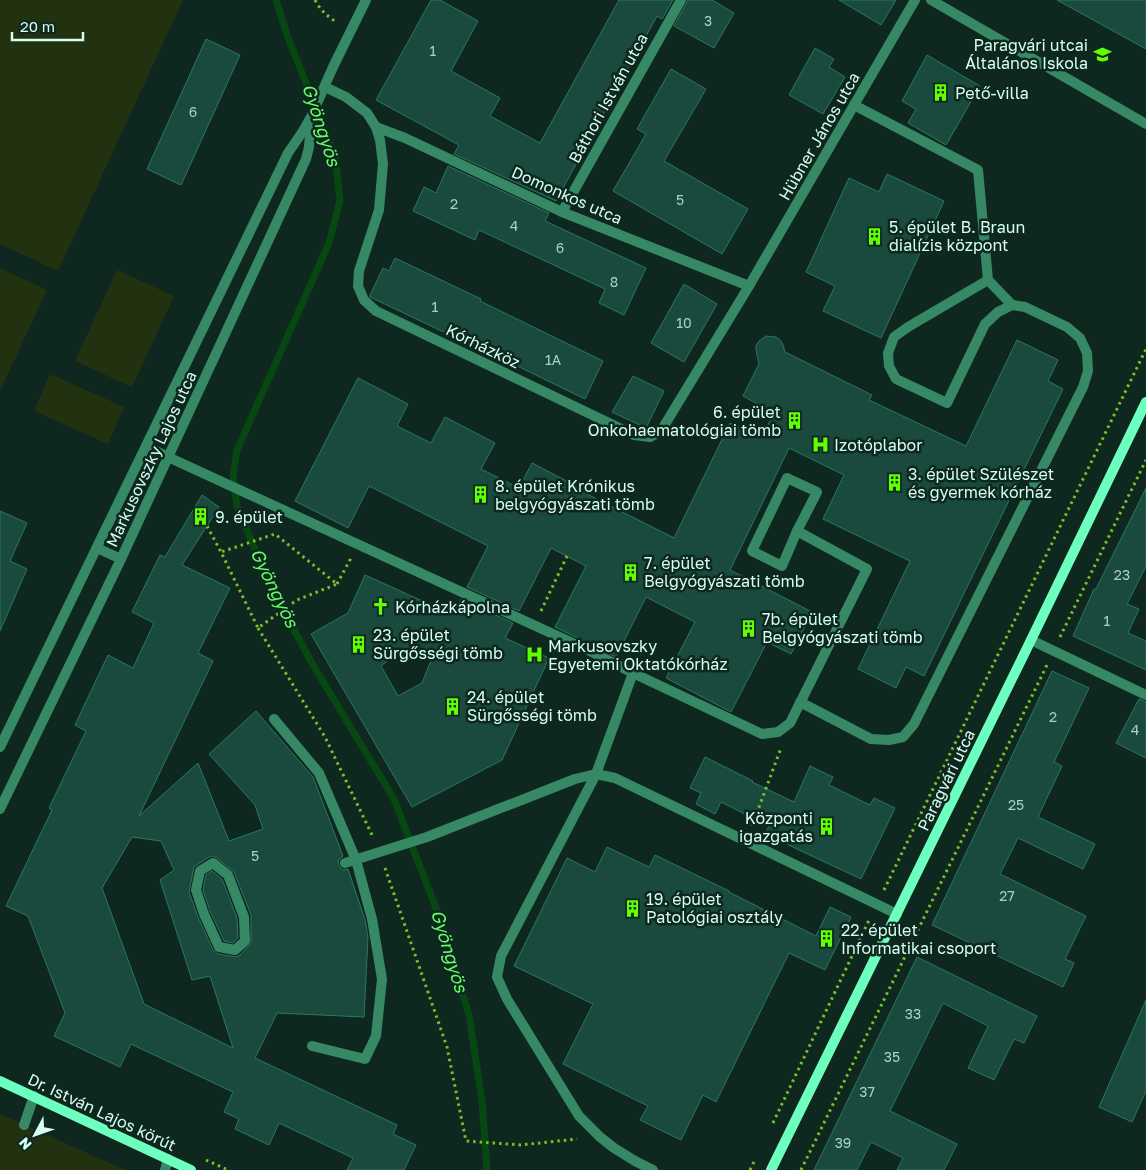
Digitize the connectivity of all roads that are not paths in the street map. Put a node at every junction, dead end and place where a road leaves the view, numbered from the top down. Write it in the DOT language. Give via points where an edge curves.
graph roads {
  1 [pos="366,0"];
  2 [pos="681,0"];
  3 [pos="915,0"];
  4 [pos="931,0"];
  5 [pos="328,89"];
  6 [pos="854,105"];
  7 [pos="312,117"];
  8 [pos="1146,124"];
  9 [pos="376,127"];
  10 [pos="562,212"];
  11 [pos="988,280"];
  12 [pos="749,286"];
  13 [pos="1012,305"];
  14 [pos="1146,402"];
  15 [pos="146,446"];
  16 [pos="168,457"];
  17 [pos="796,531"];
  18 [pos="97,548"];
  19 [pos="121,559"];
  20 [pos="1031,640"];
  21 [pos="633,673"];
  22 [pos="1146,695"];
  23 [pos="800,702"];
  24 [pos="274,719"];
  25 [pos="0,747"];
  26 [pos="596,774"];
  27 [pos="0,809"];
  28 [pos="350,862"];
  29 [pos="238,900"];
  30 [pos="896,914"];
  31 [pos="312,1046"];
  32 [pos="0,1081"];
  33 [pos="34,1096"];
  34 [pos="24,1125"];
  35 [pos="168,1159"];
  36 [pos="164,1170"];
  37 [pos="191,1170"];
  38 [pos="654,1170"];
  39 [pos="770,1170"];
  1 -- 5 [label="street, Markusovszky Lajos utca" via="333,67"];
  2 -- 10 [label="street, Báthori István utca"];
  3 -- 6 [label="street, Hübner János utca"];
  4 -- 8 [label="street"];
  5 -- 7 [label="street, Markusovszky Lajos utca"];
  5 -- 9 [label="street, Kórházköz" via="346,97 367,113"];
  6 -- 11 [label="street" via="978,170"];
  6 -- 12 [label="street, Hübner János utca"];
  7 -- 15 [label="street, Markusovszky Lajos utca" via="288,153"];
  7 -- 16 [label="street, Markusovszky Lajos utca" via="306,159"];
  9 -- 10 [label="street, Domonkos utca"];
  9 -- 12 [label="street, Kórházköz" via="383,164 379,210 359,271 358,286 364,300 376,311 634,435 650,437 661,431"];
  10 -- 12 [label="street, Domonkos utca"];
  11 -- 13 [label="street"];
  11 -- 13 [label="street" via="894,337 888,353 889,366 896,379 947,403 985,324"];
  13 -- 23 [label="street" via="1025,307 1067,327 1080,338 1087,353 1088,371 1083,387 914,724 902,737 871,739"];
  14 -- 20 [label="street, Paragvári utca"];
  15 -- 16 [label="street"];
  15 -- 18 [label="street, Markusovszky Lajos utca"];
  16 -- 19 [label="street, Markusovszky Lajos utca"];
  16 -- 21 [label="street"];
  17 -- 17 [label="street" via="816,492 787,478 752,550 782,566"];
  17 -- 23 [label="street" via="867,569"];
  18 -- 19 [label="street"];
  18 -- 25 [label="street, Markusovszky Lajos utca"];
  19 -- 27 [label="street, Markusovszky Lajos utca"];
  20 -- 22 [label="street"];
  20 -- 30 [label="street, Paragvári utca"];
  21 -- 23 [label="street" via="762,734 778,732 790,722"];
  21 -- 26 [label="street"];
  24 -- 28 [label="street" via="320,773"];
  26 -- 28 [label="street"];
  26 -- 30 [label="street" via="615,778"];
  26 -- 38 [label="street" via="501,956 497,977 507,999 579,1116 614,1148"];
  28 -- 31 [label="street" via="372,919 382,979 376,1036 365,1060"];
  29 -- 29 [label="street" via="228,875 213,863 200,870 196,890 219,947 235,950 245,941 244,917"];
  30 -- 39 [label="street, Paragvári utca"];
  32 -- 33 [label="street, Dr. István Lajos körút"];
  33 -- 34 [label="street"];
  33 -- 35 [label="street, Dr. István Lajos körút"];
  35 -- 36 [label="street"];
  35 -- 37 [label="street, Dr. István Lajos körút"];
}
